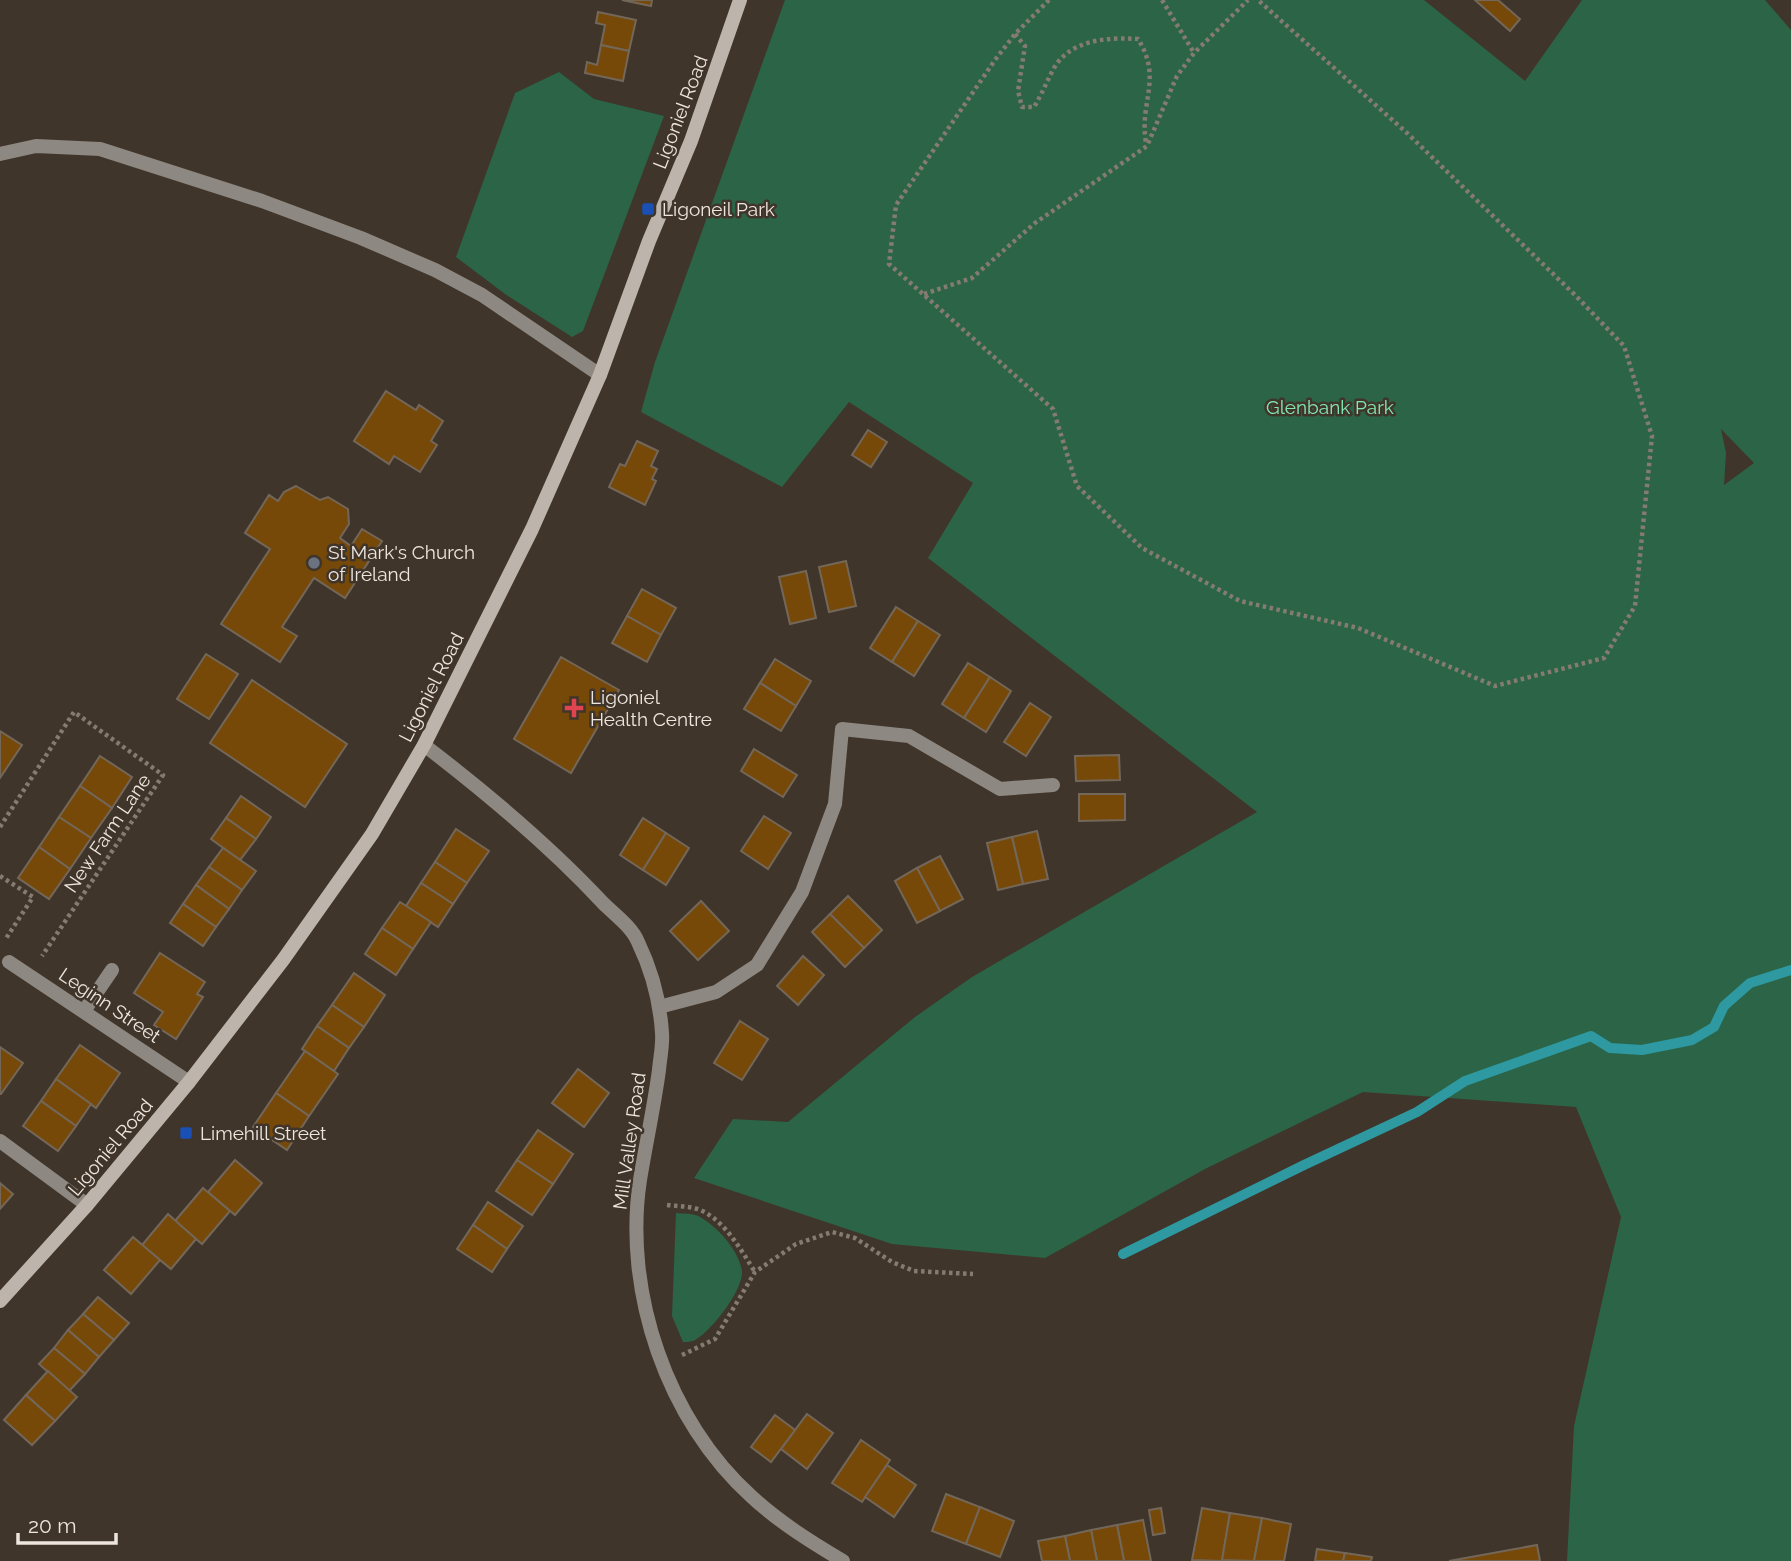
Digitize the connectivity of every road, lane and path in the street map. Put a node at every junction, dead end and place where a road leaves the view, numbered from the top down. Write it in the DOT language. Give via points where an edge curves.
graph roads {
  1 [pos="740,0"];
  2 [pos="1049,0"];
  3 [pos="1162,0"];
  4 [pos="1248,0"];
  5 [pos="1258,0"];
  6 [pos="1015,34"];
  7 [pos="1194,53"];
  8 [pos="1147,146"];
  9 [pos="0,154"];
  10 [pos="923,294"];
  11 [pos="600,375"];
  12 [pos="424,745"];
  13 [pos="1053,785"];
  14 [pos="0,827"];
  15 [pos="0,876"];
  16 [pos="0,947"];
  17 [pos="9,962"];
  18 [pos="112,970"];
  19 [pos="29,974"];
  20 [pos="659,1007"];
  21 [pos="84,1011"];
  22 [pos="189,1082"];
  23 [pos="0,1141"];
  24 [pos="87,1205"];
  25 [pos="667,1205"];
  26 [pos="755,1272"];
  27 [pos="973,1274"];
  28 [pos="0,1301"];
  29 [pos="678,1357"];
  30 [pos="843,1561"];
  1 -- 11 [label="street, Ligoniel Road"];
  2 -- 6 [label="path"];
  3 -- 7 [label="path"];
  4 -- 7 [label="path"];
  5 -- 10 [label="path" via="1407,133 1624,346 1652,436 1635,606 1604,658 1494,686 1358,628 1240,601 1191,575 1142,548 1077,486 1053,409"];
  6 -- 8 [label="path" via="1025,46 1018,91 1022,107 1034,107 1055,65 1071,52 1094,40 1138,39 1148,55 1151,80 1143,124"];
  6 -- 10 [label="path" via="896,205 889,264"];
  7 -- 8 [label="path" via="1177,76"];
  8 -- 10 [label="path" via="1035,223 972,278"];
  9 -- 11 [label="street" via="36,146 100,149 361,237 482,295"];
  11 -- 12 [label="street, Ligoniel Road" via="531,529"];
  12 -- 20 [label="street, Mill Valley Road" via="491,796 572,870 637,939"];
  12 -- 22 [label="street, Ligoniel Road" via="372,834"];
  13 -- 20 [label="street" via="1000,789 909,736 842,729 835,804 802,892 757,965 716,992"];
  14 -- 19 [label="path, New Farm Lane" via="74,712 163,775"];
  15 -- 16 [label="path" via="33,897"];
  17 -- 19 [label="street, Leginn Street"];
  18 -- 21 [label="street"];
  19 -- 21 [label="street, Leginn Street"];
  20 -- 30 [label="street, Mill Valley Road" via="663,1036 635,1237 646,1316 672,1388 704,1444 751,1497"];
  21 -- 22 [label="street, Leginn Street"];
  22 -- 24 [label="street, Ligoniel Road"];
  23 -- 24 [label="street"];
  24 -- 28 [label="street, Ligoniel Road"];
  25 -- 26 [label="path" via="697,1209 715,1221 736,1242"];
  26 -- 27 [label="path" via="796,1244 832,1232 855,1238 914,1270"];
  26 -- 29 [label="path" via="715,1339"];
}
